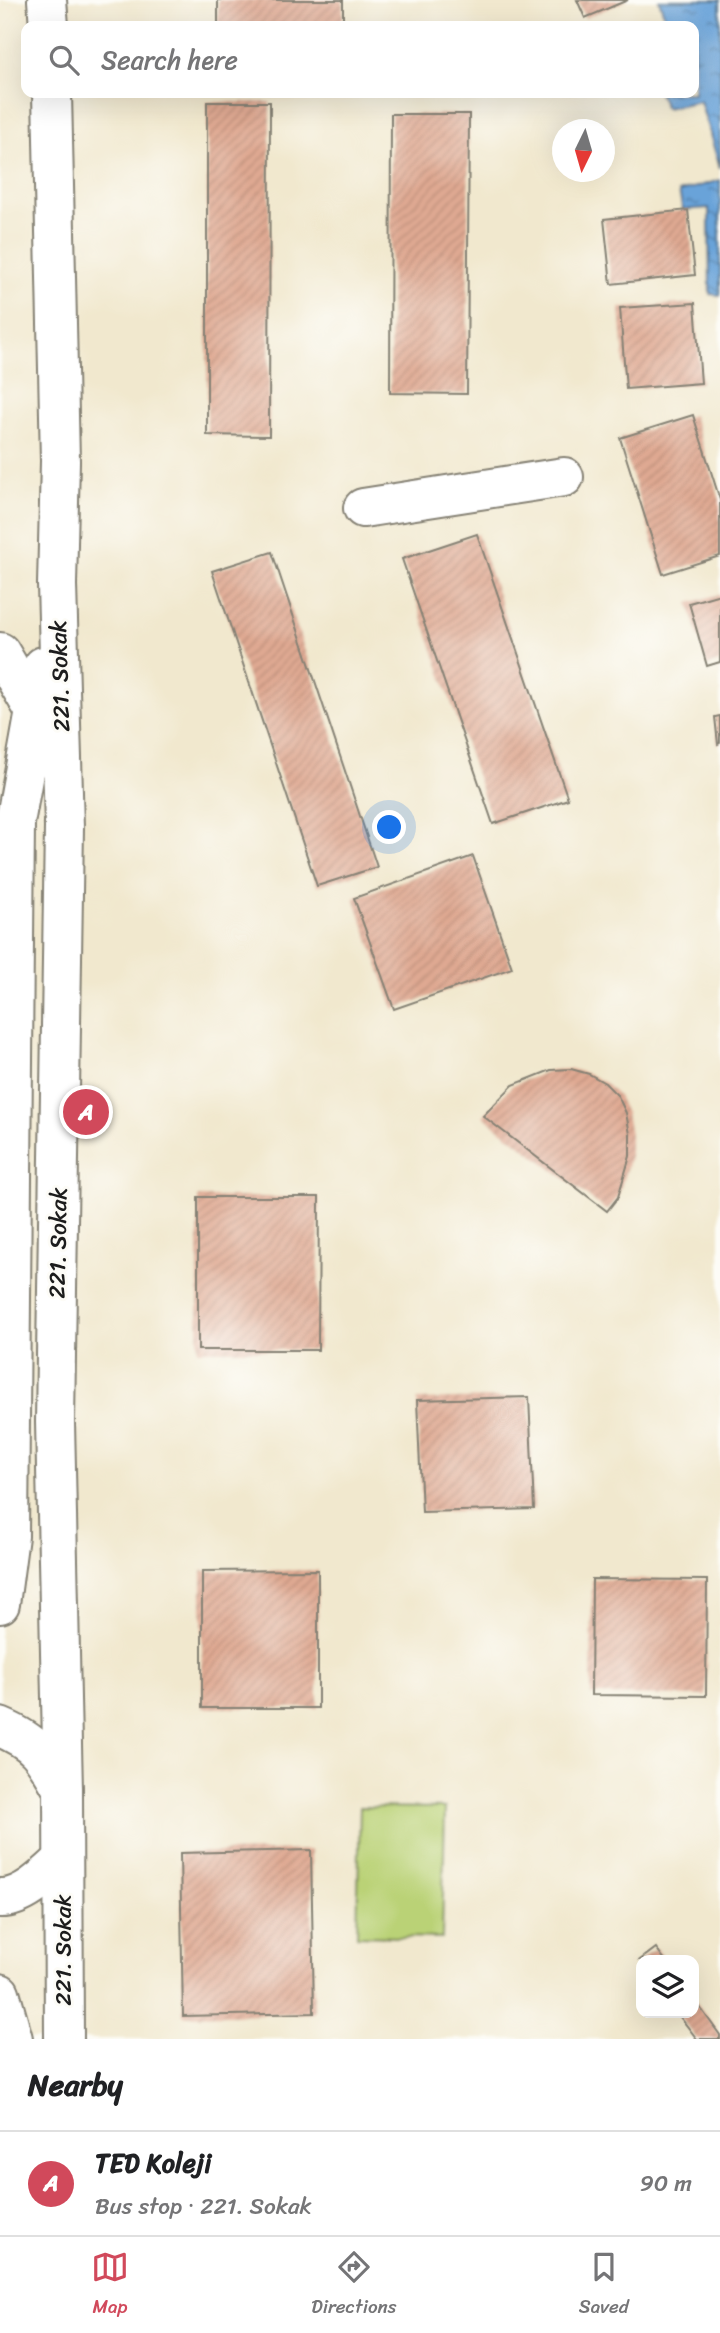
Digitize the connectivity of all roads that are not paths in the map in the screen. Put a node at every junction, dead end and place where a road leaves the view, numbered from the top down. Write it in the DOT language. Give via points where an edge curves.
graph roads {
  1 [pos="47,0"];
  2 [pos="49,21"];
  3 [pos="52,98"];
  4 [pos="564,477"];
  5 [pos="363,508"];
  6 [pos="54,601"];
  7 [pos="0,635"];
  8 [pos="0,652"];
  9 [pos="35,712"];
  10 [pos="62,759"];
  11 [pos="8,764"];
  12 [pos="5,1365"];
  13 [pos="1,1587"];
  14 [pos="0,1727"];
  15 [pos="63,1790"];
  16 [pos="63,1860"];
  17 [pos="0,1898"];
  18 [pos="0,1993"];
  19 [pos="13,2039"];
  20 [pos="64,2039"];
  1 -- 2 [label="street"];
  3 -- 6 [label="street" via="60,461"];
  4 -- 5 [label="street"];
  6 -- 7 [label="street" via="38,634 27,640"];
  6 -- 9 [label="street, 221. Sokak"];
  6 -- 10 [label="street, 221. Sokak"];
  8 -- 9 [label="street"];
  9 -- 10 [label="street"];
  9 -- 11 [label="street, 221. Sokak"];
  10 -- 11 [label="street" via="48,768"];
  10 -- 15 [label="street, 221. Sokak" via="55,1422"];
  11 -- 12 [label="street, 221. Sokak" via="15,823"];
  12 -- 13 [label="street, 221. Sokak" via="9,1536"];
  14 -- 15 [label="street" via="44,1756"];
  15 -- 16 [label="street, 221. Sokak"];
  16 -- 17 [label="street" via="38,1884"];
  16 -- 20 [label="street, 221. Sokak"];
  18 -- 19 [label="street"];
}
